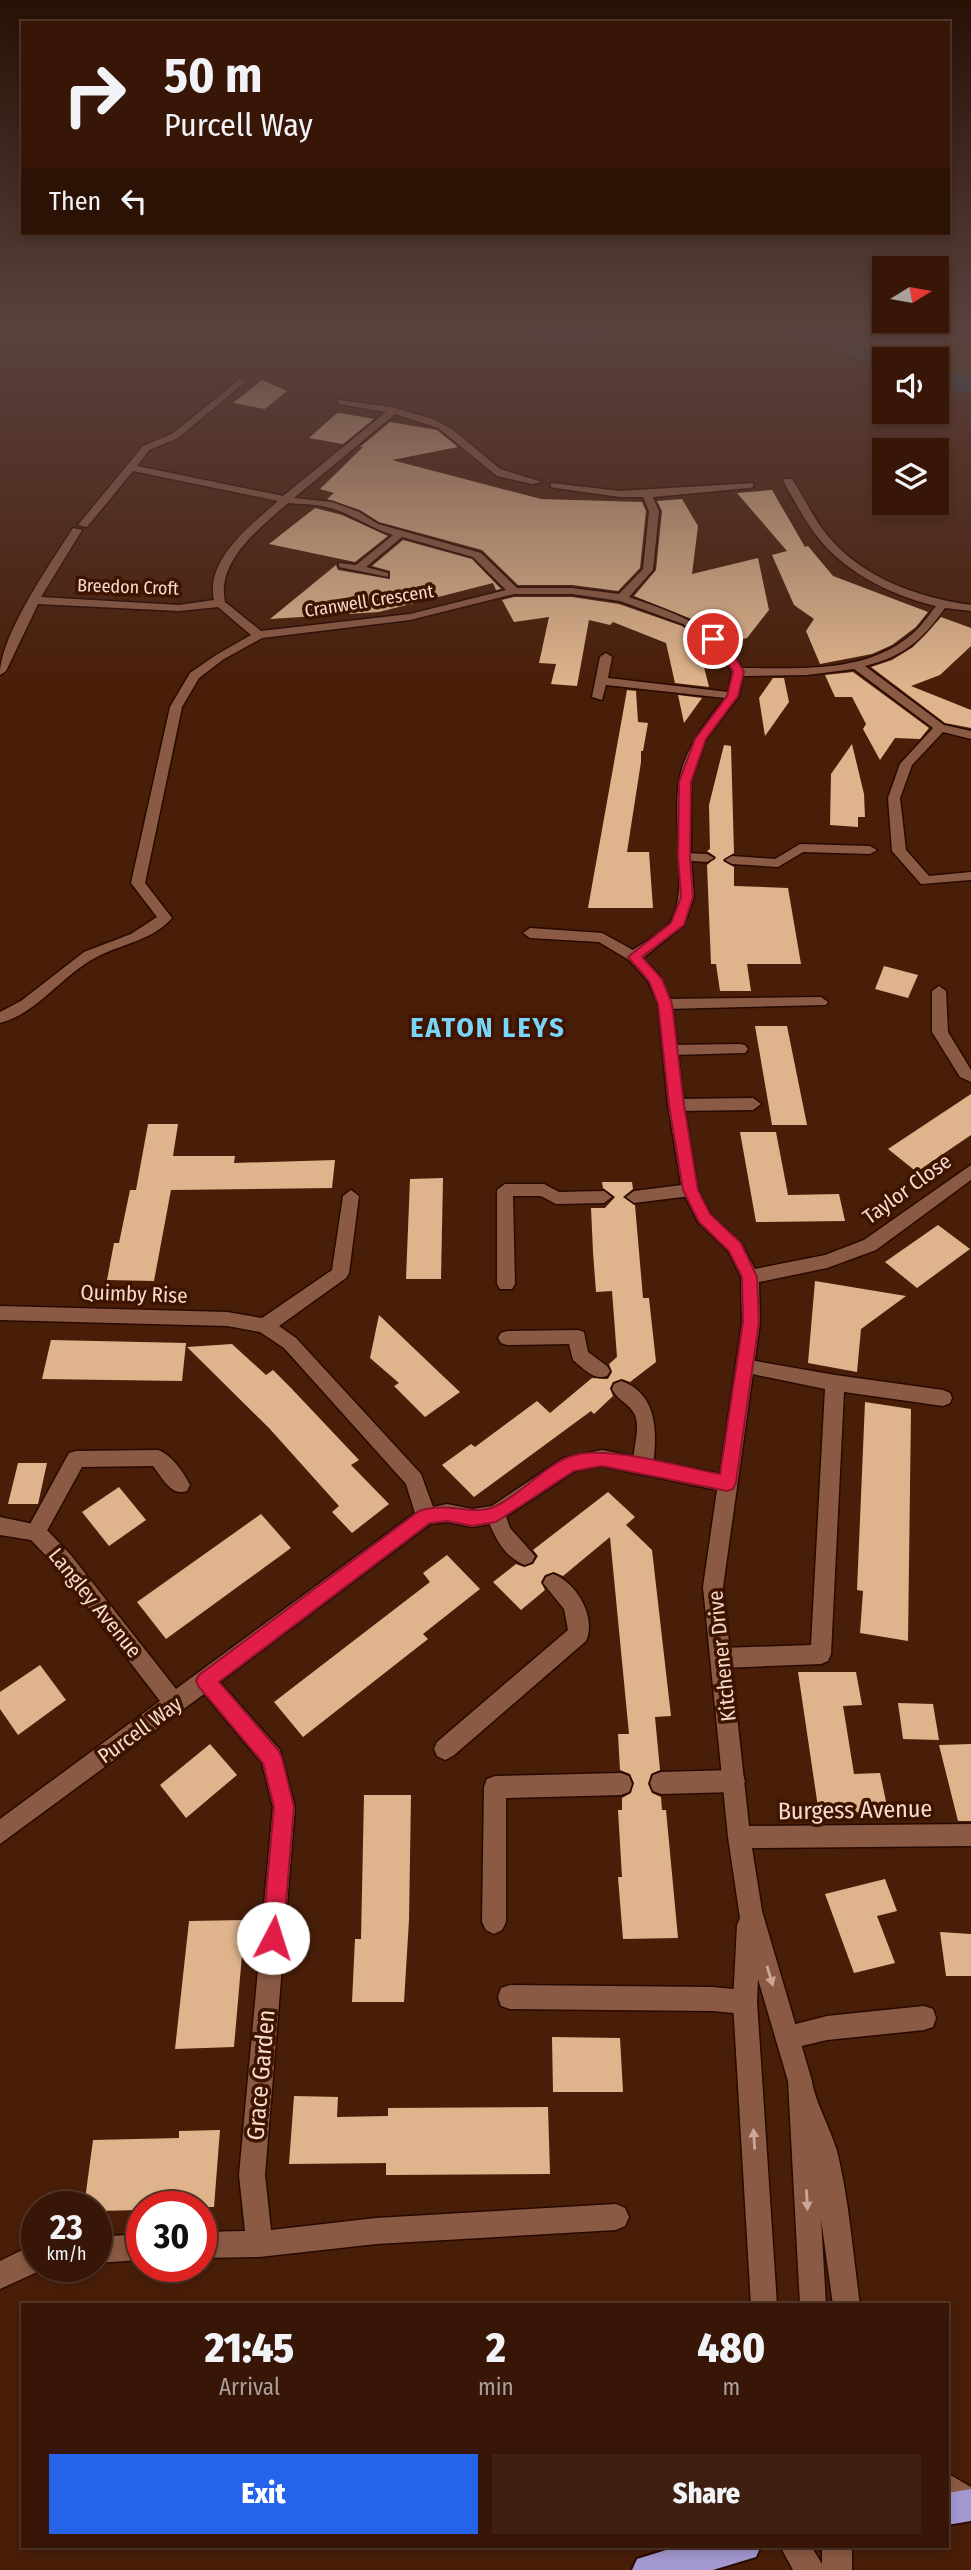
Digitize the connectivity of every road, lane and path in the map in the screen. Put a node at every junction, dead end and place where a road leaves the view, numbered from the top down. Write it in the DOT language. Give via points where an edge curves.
graph roads {
  1 [pos="151,446"];
  2 [pos="351,446"];
  3 [pos="468,446"];
  4 [pos="129,467"];
  5 [pos="788,481"];
  6 [pos="537,482"];
  7 [pos="555,485"];
  8 [pos="749,485"];
  9 [pos="647,494"];
  10 [pos="286,500"];
  11 [pos="400,534"];
  12 [pos="343,565"];
  13 [pos="359,568"];
  14 [pos="384,575"];
  15 [pos="513,591"];
  16 [pos="622,598"];
  17 [pos="34,600"];
  18 [pos="220,603"];
  19 [pos="941,606"];
  20 [pos="971,608"];
  21 [pos="259,635"];
  22 [pos="606,657"];
  23 [pos="859,667"];
  24 [pos="0,671"];
  25 [pos="738,672"];
  26 [pos="601,681"];
  27 [pos="733,696"];
  28 [pos="598,697"];
  29 [pos="940,728"];
  30 [pos="971,735"];
  31 [pos="870,850"];
  32 [pos="684,857"];
  33 [pos="707,858"];
  34 [pos="732,860"];
  35 [pos="971,876"];
  36 [pos="530,933"];
  37 [pos="634,957"];
  38 [pos="939,991"];
  39 [pos="821,1002"];
  40 [pos="665,1004"];
  41 [pos="0,1017"];
  42 [pos="740,1049"];
  43 [pos="671,1050"];
  44 [pos="971,1077"];
  45 [pos="753,1104"];
  46 [pos="676,1105"];
  47 [pos="971,1171"];
  48 [pos="690,1190"];
  49 [pos="351,1196"];
  50 [pos="635,1197"];
  51 [pos="604,1198"];
  52 [pos="750,1277"];
  53 [pos="506,1284"];
  54 [pos="0,1313"];
  55 [pos="265,1326"];
  56 [pos="507,1338"];
  57 [pos="744,1366"];
  58 [pos="601,1371"];
  59 [pos="835,1383"];
  60 [pos="621,1389"];
  61 [pos="943,1398"];
  62 [pos="643,1467"];
  63 [pos="727,1483"];
  64 [pos="180,1485"];
  65 [pos="496,1514"];
  66 [pos="426,1516"];
  67 [pos="0,1526"];
  68 [pos="36,1532"];
  69 [pos="525,1556"];
  70 [pos="553,1583"];
  71 [pos="721,1658"];
  72 [pos="206,1681"];
  73 [pos="176,1704"];
  74 [pos="446,1749"];
  75 [pos="734,1781"];
  76 [pos="661,1783"];
  77 [pos="621,1784"];
  78 [pos="0,1833"];
  79 [pos="971,1835"];
  80 [pos="739,1837"];
  81 [pos="750,1911"];
  82 [pos="494,1922"];
  83 [pos="510,1997"];
  84 [pos="745,2001"];
  85 [pos="924,2018"];
  86 [pos="789,2037"];
  87 [pos="800,2081"];
  88 [pos="616,2217"];
  89 [pos="259,2244"];
  90 [pos="217,2245"];
  91 [pos="21,2264"];
  92 [pos="0,2276"];
  93 [pos="764,2303"];
  94 [pos="813,2303"];
  95 [pos="846,2303"];
  96 [pos="949,2488"];
  97 [pos="971,2504"];
  98 [pos="949,2509"];
  99 [pos="737,2548"];
  100 [pos="795,2548"];
  101 [pos="837,2548"];
  102 [pos="648,2570"];
  103 [pos="810,2570"];
  104 [pos="837,2570"];
  1 -- 4 [label="street, Breedon Croft"];
  2 -- 10 [label="street"];
  3 -- 6 [label="street" via="495,471"];
  4 -- 10 [label="street"];
  4 -- 17 [label="street, Breedon Croft" via="80,528"];
  5 -- 19 [label="street" via="828,543 864,574"];
  7 -- 9 [label="street"];
  8 -- 9 [label="street"];
  9 -- 16 [label="street" via="654,512 648,570"];
  10 -- 11 [label="street" via="328,504"];
  10 -- 18 [label="street" via="238,544 217,582"];
  11 -- 13 [label="street"];
  11 -- 15 [label="street" via="477,555"];
  12 -- 13 [label="street"];
  13 -- 14 [label="street"];
  15 -- 16 [label="street, Cranwell Crescent" via="572,591"];
  15 -- 21 [label="street, Cranwell Crescent" via="410,617"];
  16 -- 25 [label="street, Cranwell Crescent" via="687,622 713,639"];
  17 -- 18 [label="street, Breedon Croft" via="179,608"];
  17 -- 24 [label="street, Breedon Croft"];
  18 -- 21 [label="street"];
  19 -- 20 [label="street"];
  19 -- 23 [label="street" via="915,639"];
  21 -- 41 [label="street, Cranwell Crescent" via="194,676 176,707 138,883 165,918 136,937 89,955 26,1004"];
  22 -- 26 [label="street"];
  23 -- 25 [label="street"];
  23 -- 29 [label="street"];
  25 -- 27 [label="street"];
  26 -- 27 [label="street"];
  26 -- 28 [label="street"];
  27 -- 32 [label="street" via="700,739 685,782"];
  29 -- 30 [label="street"];
  29 -- 35 [label="street" via="906,764 894,797 899,851 926,881"];
  31 -- 34 [label="street" via="800,848 778,863"];
  32 -- 33 [label="street"];
  32 -- 37 [label="street" via="687,897 677,925"];
  36 -- 37 [label="street, Kitchener Drive" via="602,938"];
  37 -- 40 [label="street, Kitchener Drive" via="655,979"];
  38 -- 44 [label="street" via="940,1032"];
  39 -- 40 [label="street"];
  40 -- 43 [label="street, Kitchener Drive"];
  42 -- 43 [label="street"];
  43 -- 46 [label="street, Kitchener Drive"];
  45 -- 46 [label="street"];
  46 -- 48 [label="street, Kitchener Drive"];
  47 -- 52 [label="street, Taylor Close" via="870,1245 827,1261"];
  48 -- 50 [label="street"];
  48 -- 52 [label="street, Kitchener Drive" via="704,1218 735,1248"];
  49 -- 55 [label="street" via="340,1273"];
  51 -- 53 [label="street" via="556,1199 544,1190 505,1190"];
  52 -- 57 [label="street, Kitchener Drive" via="751,1322"];
  54 -- 55 [label="street, Quimby Rise" via="227,1320"];
  55 -- 66 [label="street, Quimby Rise" via="290,1343 414,1480"];
  56 -- 58 [label="street" via="578,1337 579,1355"];
  57 -- 59 [label="street"];
  57 -- 63 [label="street, Kitchener Drive"];
  59 -- 61 [label="street"];
  59 -- 71 [label="street" via="821,1654"];
  60 -- 62 [label="street" via="641,1408 649,1426"];
  62 -- 63 [label="street"];
  62 -- 65 [label="street" via="602,1458 570,1464"];
  63 -- 71 [label="street, Kitchener Drive" via="713,1587"];
  64 -- 68 [label="street" via="158,1458 76,1458"];
  65 -- 66 [label="street"];
  65 -- 69 [label="street" via="502,1533"];
  66 -- 72 [label="street, Purcell Way"];
  67 -- 68 [label="street, Langley Avenue"];
  68 -- 73 [label="street, Langley Avenue"];
  70 -- 74 [label="street" via="574,1605 579,1634"];
  71 -- 75 [label="street, Kitchener Drive"];
  72 -- 73 [label="street, Purcell Way"];
  72 -- 89 [label="street, Grace Garden" via="272,1758 284,1807 253,2175"];
  73 -- 78 [label="street, Purcell Way"];
  75 -- 76 [label="street"];
  75 -- 80 [label="street, Kitchener Drive"];
  77 -- 82 [label="street" via="495,1787"];
  79 -- 80 [label="street, Burgess Avenue"];
  80 -- 81 [label="street, Kitchener Drive"];
  81 -- 84 [label="street, Kitchener Drive"];
  81 -- 86 [label="street, Kitchener Drive, one-way"];
  83 -- 84 [label="street"];
  93 -- 84 [label="street, Kitchener Drive, one-way"];
  85 -- 86 [label="street" via="827,2028"];
  86 -- 87 [label="street, Kitchener Drive"];
  87 -- 94 [label="street, Kitchener Drive, one-way"];
  87 -- 95 [label="street, Kitchener Drive" via="824,2151"];
  88 -- 89 [label="street" via="376,2231"];
  89 -- 90 [label="street"];
  91 -- 92 [label="street"];
  96 -- 97 [label="street"];
  97 -- 98 [label="highway"];
  99 -- 102 [label="highway"];
  100 -- 103 [label="street"];
  101 -- 104 [label="street"];
}
